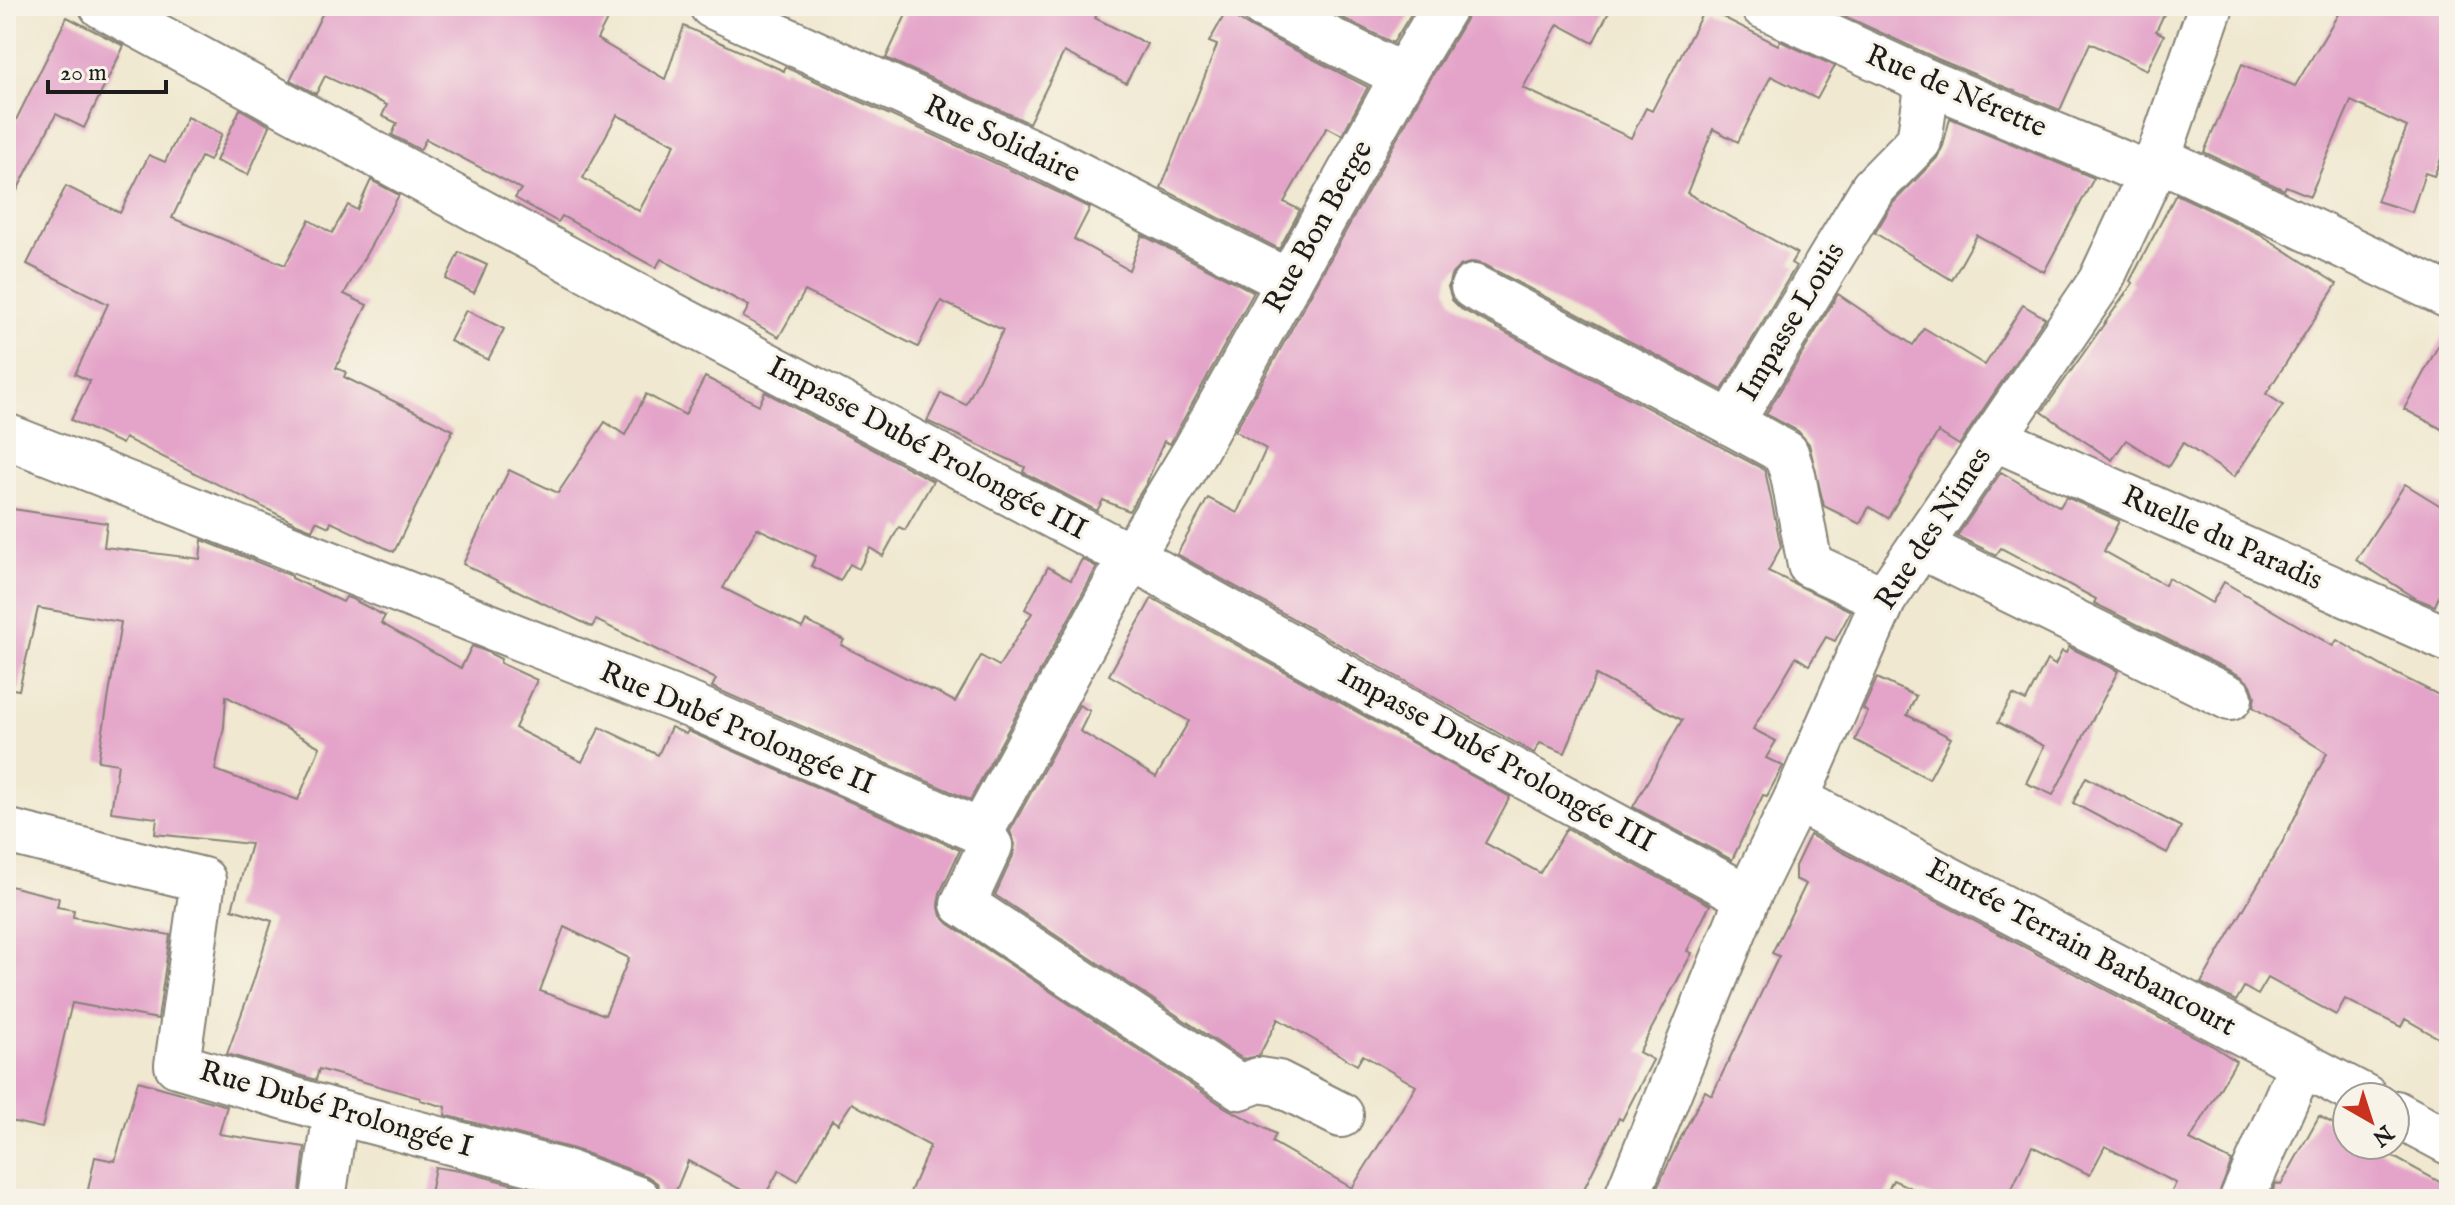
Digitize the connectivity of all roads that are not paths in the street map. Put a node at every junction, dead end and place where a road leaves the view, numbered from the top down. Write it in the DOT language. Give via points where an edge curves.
graph roads {
  1 [pos="102,6"];
  2 [pos="712,6"];
  3 [pos="1263,6"];
  4 [pos="1445,6"];
  5 [pos="1763,6"];
  6 [pos="2211,6"];
  7 [pos="1403,76"];
  8 [pos="1928,82"];
  9 [pos="2154,166"];
  10 [pos="1289,282"];
  11 [pos="1473,287"];
  12 [pos="2449,296"];
  13 [pos="1731,423"];
  14 [pos="6,436"];
  15 [pos="1994,438"];
  16 [pos="1920,546"];
  17 [pos="1131,557"];
  18 [pos="1884,599"];
  19 [pos="2449,640"];
  20 [pos="2230,698"];
  21 [pos="1796,799"];
  22 [pos="6,831"];
  23 [pos="981,832"];
  24 [pos="1748,897"];
  25 [pos="2302,1063"];
  26 [pos="2335,1081"];
  27 [pos="336,1112"];
  28 [pos="1341,1115"];
  29 [pos="2411,1122"];
  30 [pos="2449,1142"];
  31 [pos="323,1199"];
  32 [pos="638,1199"];
  33 [pos="1626,1199"];
  34 [pos="2242,1199"];
  1 -- 17 [label="street, Impasse Dubé Prolongée III"];
  2 -- 10 [label="street, Rue Solidaire" via="1052,161"];
  3 -- 7 [label="street"];
  4 -- 7 [label="street, Rue Bon Berge"];
  5 -- 8 [label="street, Rue de Nérette"];
  6 -- 9 [label="street, Rue des Nimes"];
  7 -- 10 [label="street, Rue Bon Berge"];
  8 -- 9 [label="street, Rue de Nérette"];
  8 -- 13 [label="street, Impasse Louis" via="1919,141 1873,188"];
  9 -- 12 [label="street, Rue de Nérette"];
  9 -- 15 [label="street, Rue des Nimes" via="2100,282"];
  10 -- 17 [label="street, Rue Bon Berge"];
  11 -- 13 [label="street"];
  13 -- 18 [label="street, Impasse Louis" via="1786,453 1810,565"];
  14 -- 23 [label="street, Rue Dubé Prolongée II" via="692,706"];
  15 -- 16 [label="street, Rue des Nimes"];
  15 -- 19 [label="street, Ruelle du Paradis"];
  16 -- 18 [label="street, Rue des Nimes"];
  16 -- 20 [label="street"];
  17 -- 23 [label="street, Rue Bon Berge"];
  17 -- 24 [label="street, Impasse Dubé Prolongée III"];
  18 -- 21 [label="street, Rue des Nimes"];
  21 -- 24 [label="street, Rue des Nimes"];
  21 -- 25 [label="street, Entrée Terrain Barbancourt"];
  22 -- 27 [label="street, Rue Dubé Prolongée I" via="203,880 177,1065"];
  23 -- 28 [label="street" via="990,846 963,904 1240,1087 1259,1080 1278,1083"];
  24 -- 33 [label="street, Rue des Nimes"];
  25 -- 26 [label="street, Entrée Terrain Barbancourt"];
  25 -- 34 [label="street"];
  27 -- 31 [label="street"];
  27 -- 32 [label="street, Rue Dubé Prolongée I" via="568,1173"];
  29 -- 30 [label="street"];
}
